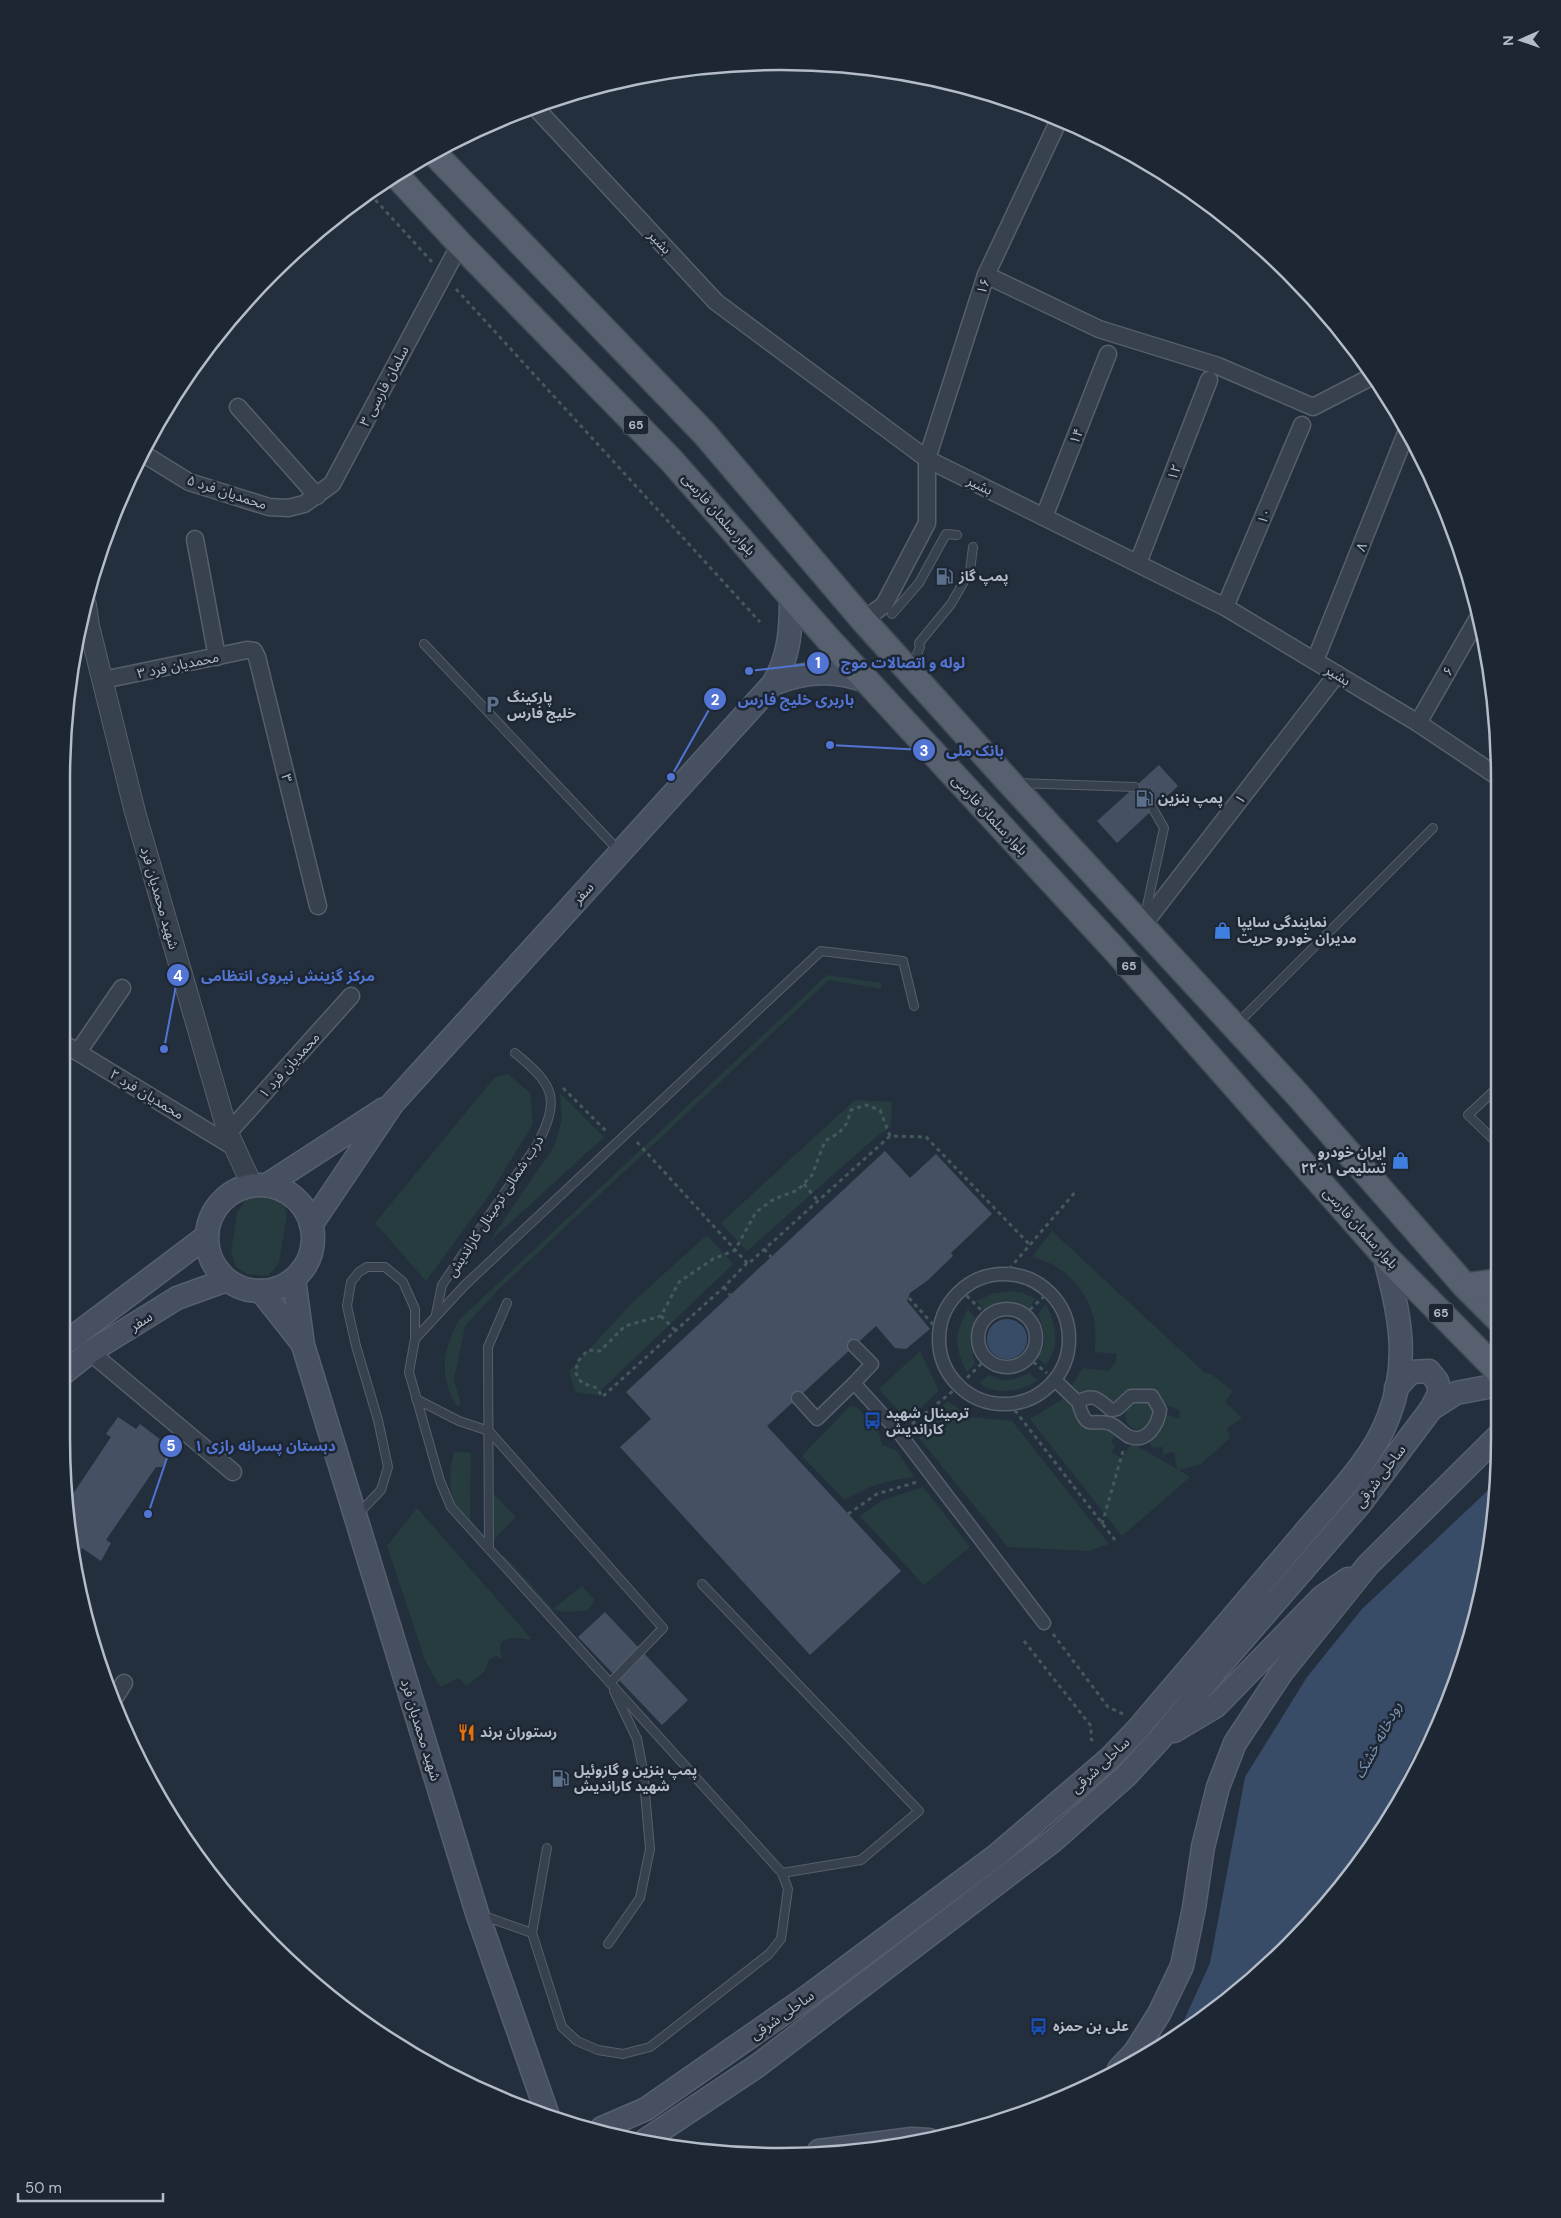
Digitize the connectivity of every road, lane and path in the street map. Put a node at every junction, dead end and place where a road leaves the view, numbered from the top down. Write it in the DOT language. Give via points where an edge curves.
graph roads {
  1 [pos="540,112"];
  2 [pos="1055,126"];
  3 [pos="439,158"];
  4 [pos="401,180"];
  5 [pos="374,198"];
  6 [pos="460,244"];
  7 [pos="443,275"];
  8 [pos="986,275"];
  9 [pos="1108,354"];
  10 [pos="1366,379"];
  11 [pos="1209,380"];
  12 [pos="238,407"];
  13 [pos="1302,425"];
  14 [pos="1404,439"];
  15 [pos="148,457"];
  16 [pos="927,459"];
  17 [pos="317,496"];
  18 [pos="288,508"];
  19 [pos="1044,517"];
  20 [pos="957,535"];
  21 [pos="195,540"];
  22 [pos="973,547"];
  23 [pos="1138,563"];
  24 [pos="791,596"];
  25 [pos="1225,607"];
  26 [pos="892,614"];
  27 [pos="863,620"];
  28 [pos="760,622"];
  29 [pos="1473,626"];
  30 [pos="86,633"];
  31 [pos="424,644"];
  32 [pos="254,651"];
  33 [pos="217,657"];
  34 [pos="1315,661"];
  35 [pos="910,672"];
  36 [pos="1337,674"];
  37 [pos="103,680"];
  38 [pos="868,682"];
  39 [pos="773,684"];
  40 [pos="1418,723"];
  41 [pos="1491,772"];
  42 [pos="1011,784"];
  43 [pos="1135,787"];
  44 [pos="1153,809"];
  45 [pos="1433,828"];
  46 [pos="620,852"];
  47 [pos="318,906"];
  48 [pos="1143,925"];
  49 [pos="122,988"];
  50 [pos="351,996"];
  51 [pos="914,1006"];
  52 [pos="1235,1026"];
  53 [pos="70,1049"];
  54 [pos="70,1052"];
  55 [pos="515,1053"];
  56 [pos="544,1080"];
  57 [pos="1491,1094"];
  58 [pos="393,1103"];
  59 [pos="629,1132"];
  60 [pos="890,1136"];
  61 [pos="1491,1137"];
  62 [pos="230,1140"];
  63 [pos="804,1184"];
  64 [pos="260,1185"];
  65 [pos="1077,1190"];
  66 [pos="818,1200"];
  67 [pos="311,1225"];
  68 [pos="207,1236"];
  69 [pos="1030,1245"];
  70 [pos="764,1249"];
  71 [pos="735,1250"];
  72 [pos="1384,1255"];
  73 [pos="771,1257"];
  74 [pos="747,1263"];
  75 [pos="1004,1275"];
  76 [pos="294,1279"];
  77 [pos="227,1280"];
  78 [pos="1491,1283"];
  79 [pos="1465,1286"];
  80 [pos="724,1287"];
  81 [pos="962,1290"];
  82 [pos="262,1291"];
  83 [pos="1049,1292"];
  84 [pos="730,1295"];
  85 [pos="909,1298"];
  86 [pos="507,1303"];
  87 [pos="1491,1312"];
  88 [pos="436,1314"];
  89 [pos="1024,1315"];
  90 [pos="661,1316"];
  91 [pos="987,1316"];
  92 [pos="675,1330"];
  93 [pos="938,1330"];
  94 [pos="415,1338"];
  95 [pos="70,1339"];
  96 [pos="303,1345"];
  97 [pos="854,1346"];
  98 [pos="90,1352"];
  99 [pos="1028,1357"];
  100 [pos="986,1359"];
  101 [pos="1491,1364"];
  102 [pos="70,1368"];
  103 [pos="1057,1382"];
  104 [pos="854,1383"];
  105 [pos="1491,1386"];
  106 [pos="958,1387"];
  107 [pos="1396,1388"];
  108 [pos="798,1398"];
  109 [pos="416,1399"];
  110 [pos="1078,1402"];
  111 [pos="1010,1404"];
  112 [pos="1431,1409"];
  113 [pos="488,1431"];
  114 [pos="900,1434"];
  115 [pos="1127,1435"];
  116 [pos="1491,1443"];
  117 [pos="233,1472"];
  118 [pos="935,1480"];
  119 [pos="848,1514"];
  120 [pos="356,1517"];
  121 [pos="1102,1525"];
  122 [pos="1115,1540"];
  123 [pos="489,1550"];
  124 [pos="1368,1565"];
  125 [pos="702,1584"];
  126 [pos="1044,1623"];
  127 [pos="1024,1641"];
  128 [pos="124,1683"];
  129 [pos="610,1683"];
  130 [pos="118,1693"];
  131 [pos="1136,1731"];
  132 [pos="1160,1739"];
  133 [pos="1110,1758"];
  134 [pos="548,1848"];
  135 [pos="782,1873"];
  136 [pos="477,1914"];
  137 [pos="532,1933"];
  138 [pos="608,1944"];
  139 [pos="1132,2055"];
  140 [pos="545,2107"];
  141 [pos="606,2126"];
  142 [pos="652,2136"];
  1 -- 16 [label="street, بشیر" via="716,302"];
  2 -- 8 [label="street, ۱۶"];
  3 -- 27 [label="main road" via="704,433"];
  4 -- 6 [label="main road, بلوار سلمان فارسی / 65"];
  5 -- 7 [label="path"];
  6 -- 7 [label="street, ۳ سلمان فارسی"];
  6 -- 24 [label="main road, بلوار سلمان فارسی / 65" via="671,460"];
  7 -- 17 [label="street, ۳ سلمان فارسی" via="332,484"];
  7 -- 28 [label="path"];
  8 -- 10 [label="street" via="1099,329 1218,366 1313,407"];
  8 -- 16 [label="street, ۱۶"];
  9 -- 19 [label="street, ۱۴"];
  11 -- 23 [label="street, ۱۲"];
  12 -- 17 [label="street"];
  13 -- 25 [label="street, ۱۰"];
  14 -- 34 [label="street, ۸"];
  15 -- 18 [label="street, ۵ محمدیان فرد" via="190,482 269,507"];
  16 -- 19 [label="street, بشیر"];
  16 -- 27 [label="street, ۱۶" via="927,524 884,605"];
  17 -- 18 [label="street, ۳ سلمان فارسی"];
  19 -- 23 [label="street, بشیر"];
  20 -- 26 [label="lane" via="946,534 919,583"];
  21 -- 33 [label="street"];
  22 -- 35 [label="lane" via="970,571 951,604 919,643"];
  23 -- 25 [label="street, بشیر"];
  24 -- 38 [label="main road, بلوار سلمان فارسی / 65"];
  24 -- 39 [label="main road, سفر" via="788,651"];
  25 -- 34 [label="street, بشیر"];
  27 -- 35 [label="main road"];
  29 -- 40 [label="street, ۶"];
  30 -- 37 [label="street, شهید محمدیان فرد"];
  31 -- 46 [label="lane"];
  32 -- 33 [label="street, ۳ محمدیان فرد"];
  32 -- 47 [label="street, ۳"];
  33 -- 37 [label="street, ۳ محمدیان فرد"];
  34 -- 36 [label="street, بشیر"];
  35 -- 42 [label="main road"];
  36 -- 40 [label="street, بشیر"];
  36 -- 48 [label="street, ۱"];
  37 -- 62 [label="street, شهید محمدیان فرد" via="135,812"];
  38 -- 39 [label="main road, سفر" via="829,673 804,674"];
  38 -- 72 [label="main road, بلوار سلمان فارسی / 65" via="1116,951"];
  39 -- 46 [label="main road, سفر"];
  40 -- 41 [label="street, بشیر"];
  42 -- 43 [label="lane" via="1048,782"];
  42 -- 48 [label="main road"];
  44 -- 48 [label="lane" via="1164,828"];
  45 -- 52 [label="lane"];
  46 -- 58 [label="main road, سفر"];
  48 -- 52 [label="main road"];
  49 -- 53 [label="street"];
  50 -- 62 [label="street, ۱ محمدیان فرد"];
  51 -- 59 [label="lane" via="903,961 821,951"];
  52 -- 79 [label="main road"];
  54 -- 62 [label="street, ۲ محمدیان فرد"];
  55 -- 56 [label="lane"];
  56 -- 59 [label="path" via="558,1084 609,1133"];
  56 -- 88 [label="lane, درب شمالی ترمینال کاراندیش" via="551,1096 549,1121 537,1145 442,1285"];
  57 -- 61 [label="lane" via="1468,1116"];
  58 -- 64 [label="main road, سفر"];
  58 -- 67 [label="main road, سفر"];
  59 -- 71 [label="path"];
  59 -- 88 [label="lane"];
  60 -- 63 [label="path" via="880,1110 866,1105 851,1110 839,1134 825,1141 812,1175"];
  60 -- 66 [label="path"];
  60 -- 69 [label="path" via="926,1137"];
  62 -- 64 [label="street, شهید محمدیان فرد"];
  63 -- 66 [label="path"];
  63 -- 71 [label="path" via="756,1212"];
  64 -- 67 [label="main road" via="279,1188 300,1203"];
  64 -- 68 [label="main road" via="239,1189 226,1197 216,1208"];
  65 -- 69 [label="path"];
  66 -- 70 [label="path"];
  67 -- 76 [label="main road" via="310,1254"];
  68 -- 77 [label="main road" via="212,1260"];
  68 -- 95 [label="main road, سفر"];
  69 -- 75 [label="path"];
  70 -- 73 [label="path"];
  70 -- 74 [label="path"];
  71 -- 74 [label="path"];
  71 -- 90 [label="path" via="707,1262 680,1282"];
  72 -- 101 [label="main road, بلوار سلمان فارسی / 65"];
  72 -- 107 [label="main road, ساحلی شرقی" via="1400,1316 1402,1353"];
  74 -- 80 [label="path"];
  75 -- 81 [label="street" via="985,1276"];
  75 -- 83 [label="street" via="1018,1274 1039,1282"];
  76 -- 82 [label="main road"];
  76 -- 96 [label="main road"];
  77 -- 82 [label="main road" via="243,1288"];
  77 -- 98 [label="main road, سفر" via="178,1298"];
  78 -- 79 [label="main road"];
  79 -- 87 [label="main road"];
  80 -- 84 [label="path"];
  80 -- 92 [label="path"];
  81 -- 91 [label="path"];
  81 -- 93 [label="street" via="954,1297"];
  82 -- 96 [label="main road"];
  83 -- 89 [label="path"];
  83 -- 103 [label="street" via="1059,1302 1068,1321 1070,1347"];
  85 -- 93 [label="path"];
  86 -- 113 [label="lane" via="488,1347"];
  88 -- 94 [label="lane"];
  89 -- 91 [label="street" via="1008,1309"];
  89 -- 99 [label="street" via="1034,1327 1035,1336"];
  90 -- 92 [label="path"];
  90 -- 92 [label="path" via="625,1326 600,1351 588,1350 579,1360 575,1372 582,1383 597,1388 602,1397"];
  91 -- 100 [label="street" via="978,1342"];
  93 -- 106 [label="street" via="940,1356"];
  94 -- 109 [label="lane" via="409,1372"];
  94 -- 120 [label="lane" via="416,1309 403,1282 385,1267 367,1267 359,1272 351,1282 347,1306 388,1467 381,1490"];
  96 -- 120 [label="main road, شهید محمدیان فرد"];
  97 -- 104 [label="street" via="872,1364"];
  98 -- 102 [label="main road, سفر"];
  98 -- 117 [label="street"];
  99 -- 100 [label="street" via="1018,1365 1006,1367"];
  99 -- 103 [label="path"];
  100 -- 106 [label="path"];
  103 -- 110 [label="street"];
  103 -- 111 [label="street" via="1040,1396"];
  104 -- 108 [label="street" via="817,1419"];
  104 -- 114 [label="street"];
  105 -- 112 [label="main road, ساحلی شرقی" via="1456,1393"];
  106 -- 111 [label="street" via="988,1404"];
  106 -- 114 [label="path"];
  107 -- 112 [label="main road" via="1411,1372 1429,1370 1440,1392"];
  107 -- 131 [label="main road, ساحلی شرقی" via="1388,1418 1372,1449"];
  109 -- 113 [label="lane" via="459,1421"];
  109 -- 123 [label="lane" via="451,1507"];
  110 -- 115 [label="street" via="1089,1423 1114,1425"];
  110 -- 115 [label="street" via="1094,1396 1111,1410 1117,1409 1131,1396 1152,1396 1160,1410 1156,1426 1139,1438"];
  111 -- 121 [label="path"];
  112 -- 132 [label="main road, ساحلی شرقی" via="1360,1504"];
  113 -- 123 [label="lane"];
  113 -- 129 [label="lane" via="663,1628"];
  114 -- 118 [label="street"];
  115 -- 121 [label="path"];
  116 -- 124 [label="main road"];
  118 -- 119 [label="path" via="877,1494"];
  118 -- 126 [label="street"];
  120 -- 136 [label="main road, شهید محمدیان فرد"];
  121 -- 122 [label="path"];
  123 -- 129 [label="lane"];
  124 -- 132 [label="main road" via="1322,1596 1216,1706"];
  124 -- 139 [label="main road" via="1282,1672 1234,1743 1218,1787 1203,1846 1182,1966 1159,2014"];
  125 -- 135 [label="lane" via="919,1811 861,1860"];
  126 -- 131 [label="path" via="1108,1706 1122,1712"];
  127 -- 133 [label="path" via="1091,1726 1091,1739"];
  128 -- 130 [label="street"];
  129 -- 135 [label="lane"];
  129 -- 138 [label="lane" via="637,1739 650,1849 640,1898"];
  131 -- 133 [label="main road, ساحلی شرقی"];
  132 -- 142 [label="main road, ساحلی شرقی" via="1097,1802 992,1889 757,2066"];
  133 -- 141 [label="main road, ساحلی شرقی" via="997,1855 807,1998 646,2109"];
  134 -- 137 [label="lane"];
  135 -- 137 [label="lane" via="788,1889 781,1939 769,1954 650,2047 624,2054 598,2050 577,2041 562,2026"];
  136 -- 137 [label="lane"];
  136 -- 140 [label="main road, شهید محمدیان فرد"];
}
